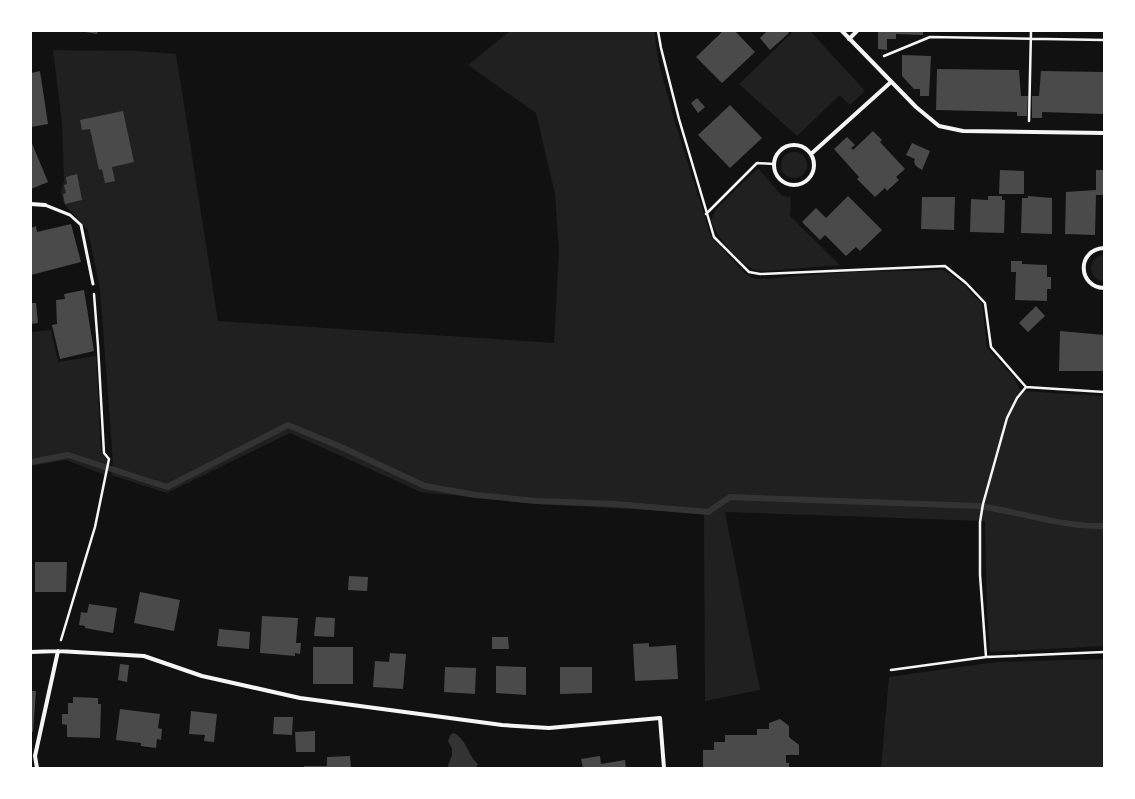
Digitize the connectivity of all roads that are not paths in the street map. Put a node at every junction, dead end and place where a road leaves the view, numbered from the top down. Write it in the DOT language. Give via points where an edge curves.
graph roads {
  1 [pos="842,31"];
  2 [pos="857,31"];
  3 [pos="849,39"];
  4 [pos="891,82"];
  5 [pos="1104,133"];
  6 [pos="811,154"];
  7 [pos="31,204"];
  8 [pos="44,205"];
  9 [pos="1104,248"];
  10 [pos="93,284"];
  11 [pos="1104,288"];
  12 [pos="58,651"];
  13 [pos="31,652"];
  14 [pos="37,768"];
  15 [pos="664,768"];
  1 -- 3 [label="street"];
  2 -- 3 [label="street"];
  3 -- 4 [label="street"];
  4 -- 5 [label="street" via="939,126 963,131"];
  4 -- 6 [label="street"];
  6 -- 6 [label="street" via="814,167 809,179 798,185 781,181 774,164 779,152 789,145 802,146"];
  7 -- 8 [label="street"];
  8 -- 10 [label="lane" via="70,215 80,224"];
  9 -- 11 [label="street" via="1088,254 1084,266 1084,273 1090,283"];
  12 -- 13 [label="street"];
  12 -- 14 [label="street" via="35,756"];
  12 -- 15 [label="street" via="144,656 202,676 300,698 502,725 549,728 660,718"];
}
